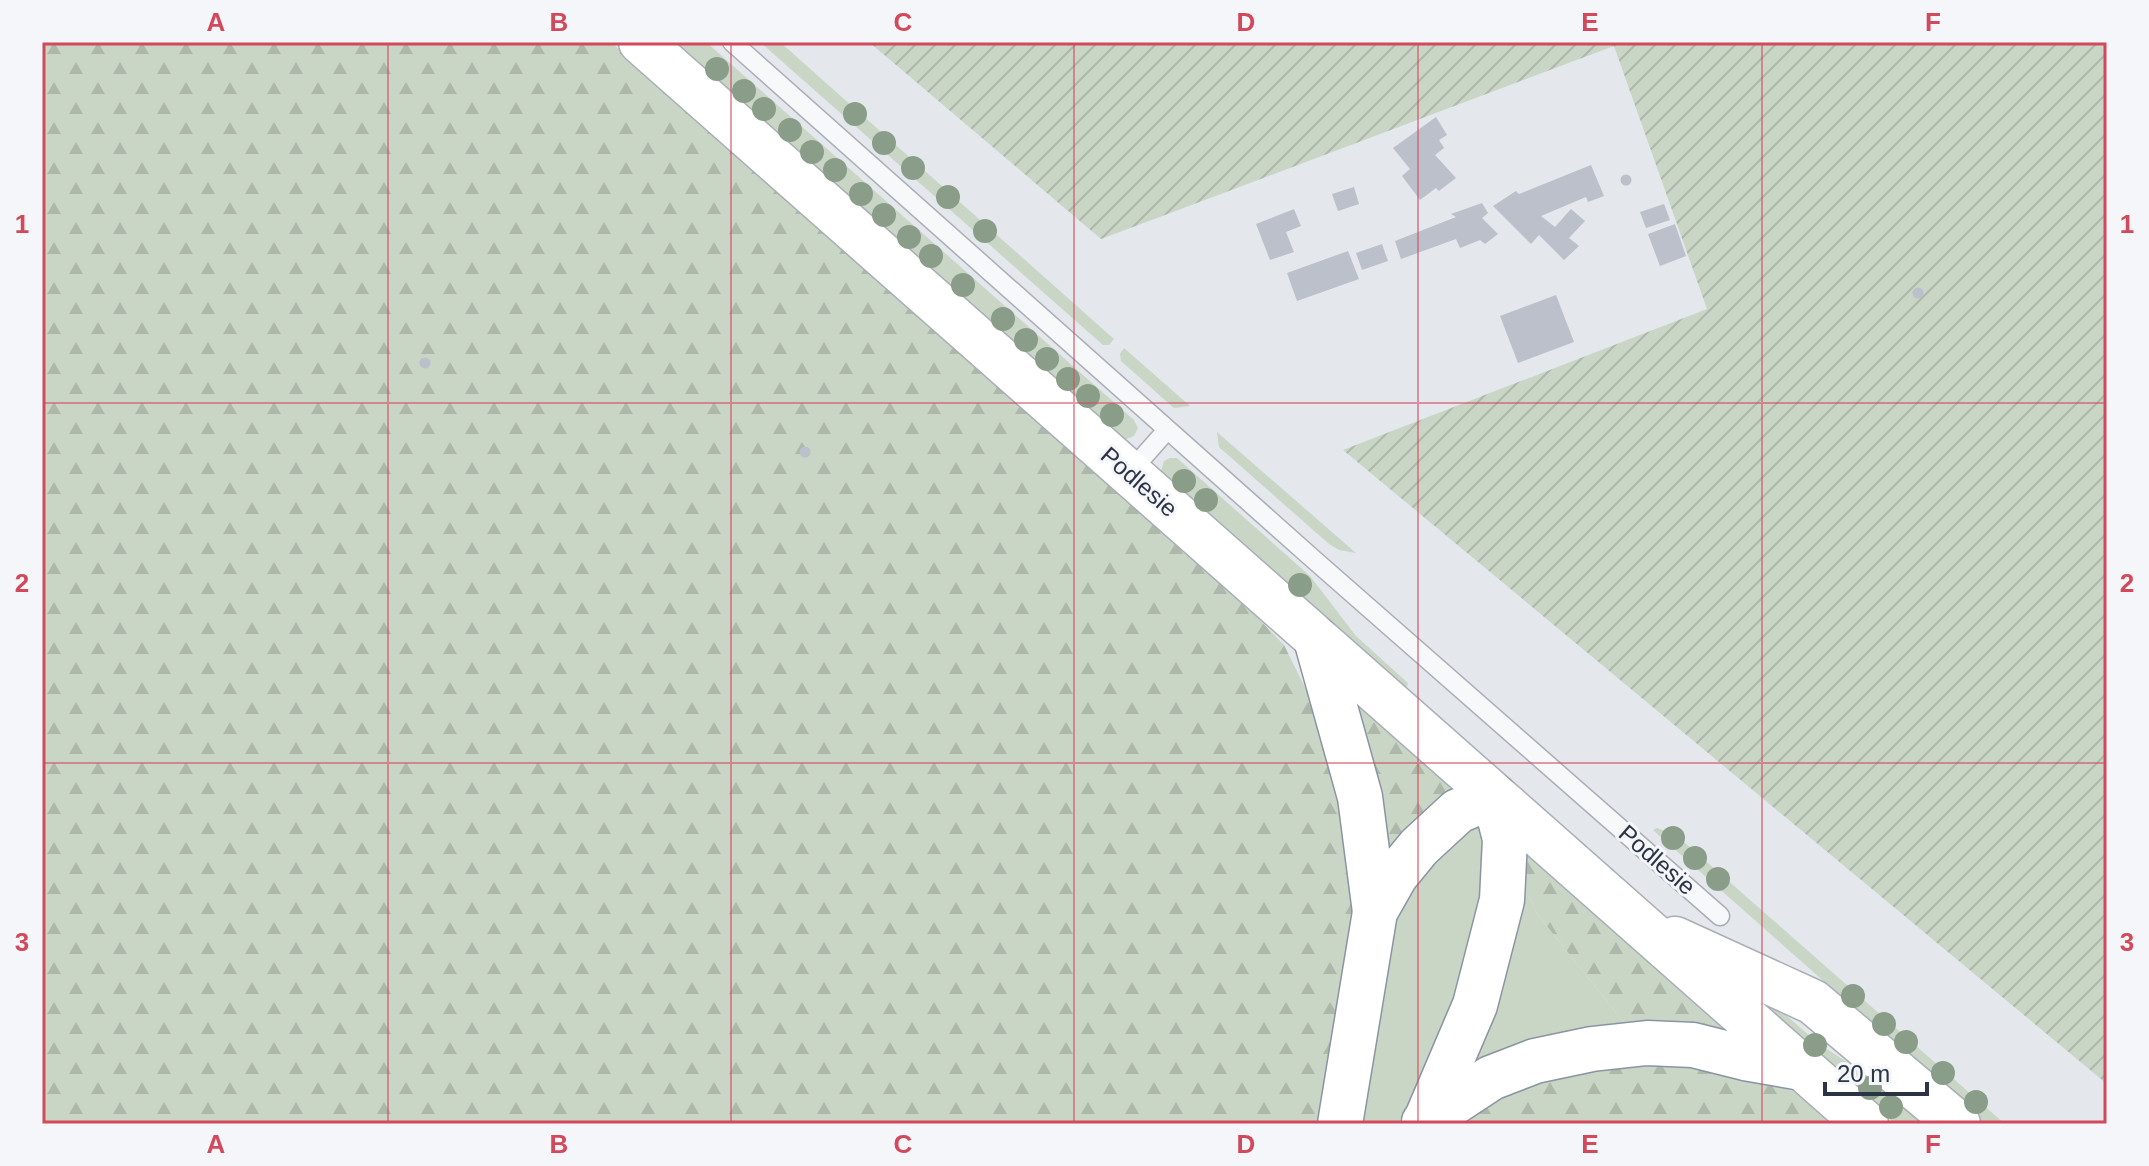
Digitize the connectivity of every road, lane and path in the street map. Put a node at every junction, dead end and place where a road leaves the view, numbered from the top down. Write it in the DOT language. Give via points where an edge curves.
graph roads {
  1 [pos="641,42"];
  2 [pos="732,42"];
  3 [pos="1167,430"];
  4 [pos="1129,473"];
  5 [pos="1316,639"];
  6 [pos="1494,796"];
  7 [pos="1375,912"];
  8 [pos="1720,916"];
  9 [pos="1637,923"];
  10 [pos="1802,1068"];
  11 [pos="1424,1122"];
  12 [pos="1340,1124"];
  13 [pos="1866,1124"];
  14 [pos="1958,1124"];
  1 -- 4 [label="main road, Podlesie"];
  2 -- 3 [label="lane, Podlesie"];
  3 -- 4 [label="lane"];
  3 -- 8 [label="lane, Podlesie"];
  4 -- 5 [label="main road, Podlesie"];
  5 -- 6 [label="main road, Podlesie"];
  5 -- 7 [label="main road" via="1360,797"];
  6 -- 7 [label="main road" via="1458,811 1419,847"];
  6 -- 9 [label="main road, Podlesie"];
  6 -- 11 [label="main road" via="1505,839 1502,900 1475,1005"];
  7 -- 12 [label="main road"];
  9 -- 10 [label="main road, Podlesie"];
  9 -- 14 [label="main road, Podlesie" via="1813,1002"];
  10 -- 11 [label="main road" via="1693,1045 1592,1049 1535,1061 1491,1078"];
  10 -- 13 [label="main road, Podlesie"];
}
